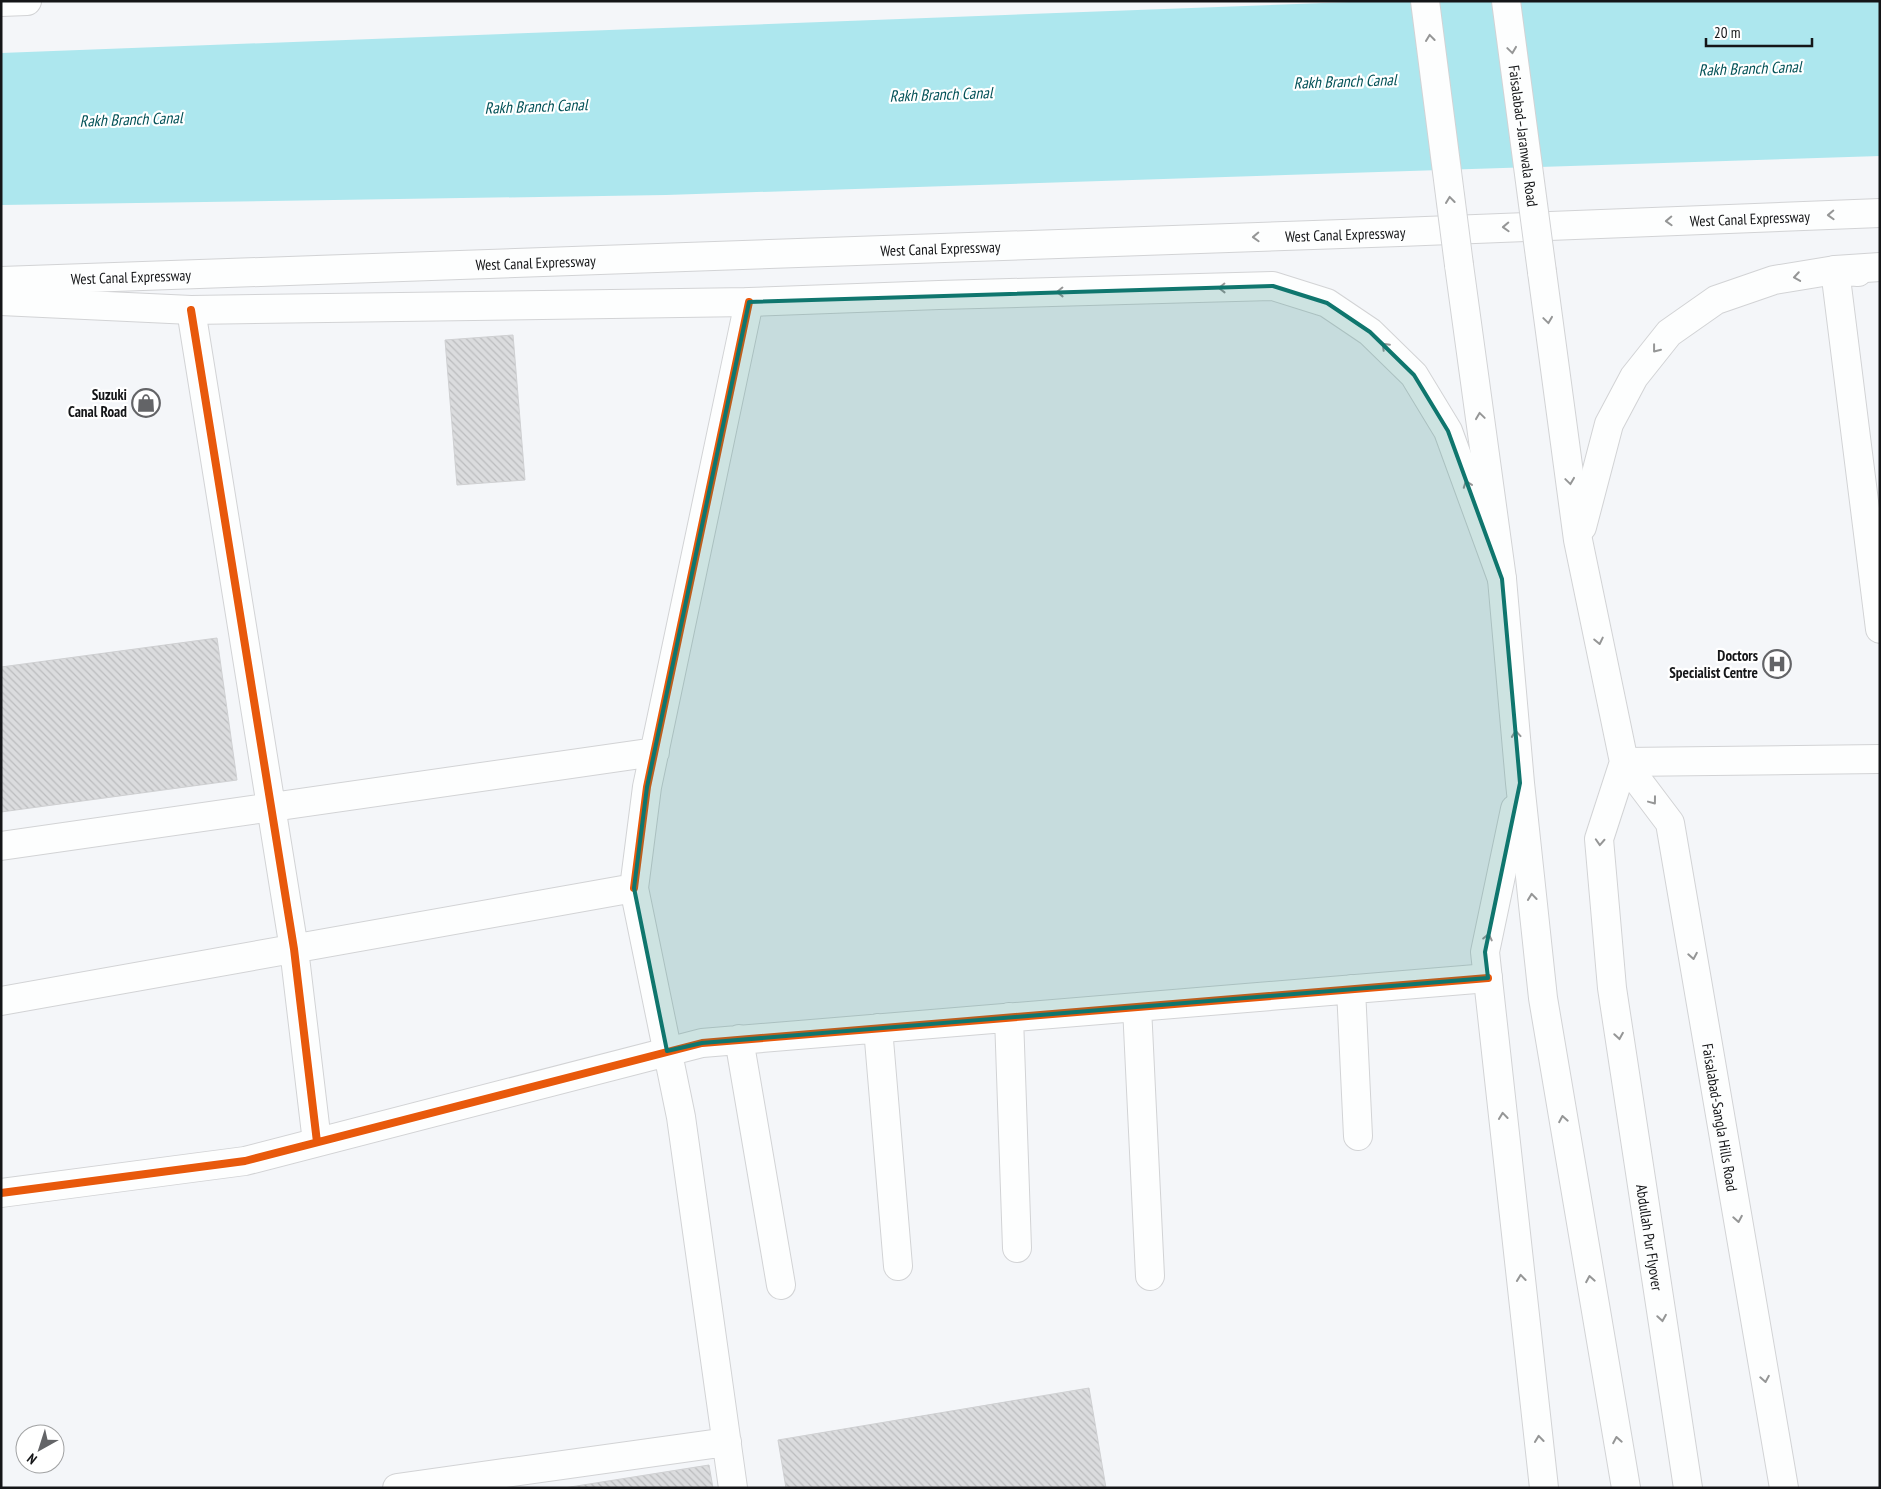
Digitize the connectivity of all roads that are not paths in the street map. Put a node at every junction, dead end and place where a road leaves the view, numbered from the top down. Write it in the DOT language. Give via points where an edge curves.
graph roads {
  1 [pos="27,1"];
  2 [pos="1425,1"];
  3 [pos="1506,1"];
  4 [pos="1,2"];
  5 [pos="1880,213"];
  6 [pos="1880,267"];
  7 [pos="1835,270"];
  8 [pos="1880,273"];
  9 [pos="1,281"];
  10 [pos="1,301"];
  11 [pos="749,302"];
  12 [pos="191,310"];
  13 [pos="1578,540"];
  14 [pos="1502,579"];
  15 [pos="1880,630"];
  16 [pos="654,752"];
  17 [pos="1880,759"];
  18 [pos="1624,762"];
  19 [pos="1520,783"];
  20 [pos="271,807"];
  21 [pos="1,846"];
  22 [pos="634,888"];
  23 [pos="294,948"];
  24 [pos="1488,978"];
  25 [pos="1351,989"];
  26 [pos="1,1001"];
  27 [pos="1137,1007"];
  28 [pos="1008,1017"];
  29 [pos="878,1028"];
  30 [pos="740,1039"];
  31 [pos="667,1052"];
  32 [pos="1358,1136"];
  33 [pos="317,1142"];
  34 [pos="1,1193"];
  35 [pos="1017,1248"];
  36 [pos="898,1266"];
  37 [pos="1150,1276"];
  38 [pos="781,1285"];
  39 [pos="727,1442"];
  40 [pos="398,1488"];
  41 [pos="733,1488"];
  42 [pos="1544,1488"];
  43 [pos="1626,1488"];
  44 [pos="1688,1488"];
  45 [pos="1784,1488"];
  1 -- 4 [label="main road"];
  14 -- 2 [label="main road, one-way, bridge"];
  3 -- 13 [label="main road, Faisalabad–Jaranwala Road, one-way, bridge"];
  5 -- 9 [label="main road, West Canal Expressway, one-way"];
  6 -- 7 [label="main road"];
  7 -- 8 [label="main road"];
  7 -- 13 [label="main road, one-way" via="1774,280 1716,300 1669,333 1634,377 1609,424"];
  7 -- 15 [label="main road"];
  10 -- 12 [label="main road"];
  11 -- 12 [label="main road"];
  14 -- 11 [label="main road, one-way" via="1448,431 1414,375 1370,332 1327,303 1273,286"];
  11 -- 16 [label="main road"];
  12 -- 20 [label="main road"];
  13 -- 18 [label="main road, Faisalabad–Jaranwala Road, one-way"];
  19 -- 14 [label="main road, one-way"];
  16 -- 20 [label="main road"];
  16 -- 22 [label="main road"];
  17 -- 18 [label="main road"];
  18 -- 44 [label="main road, Abdullah Pur Flyover, one-way" via="1599,839 1612,988"];
  18 -- 45 [label="main road, Faisalabad-Sangla Hills Road, one-way" via="1670,823"];
  24 -- 19 [label="main road, one-way" via="1485,952"];
  43 -- 19 [label="main road, one-way" via="1543,998"];
  20 -- 21 [label="main road"];
  20 -- 23 [label="main road"];
  22 -- 23 [label="main road"];
  22 -- 31 [label="main road"];
  23 -- 26 [label="main road"];
  23 -- 33 [label="main road"];
  24 -- 25 [label="main road"];
  42 -- 24 [label="main road, one-way"];
  25 -- 27 [label="main road"];
  25 -- 32 [label="main road"];
  27 -- 28 [label="main road"];
  27 -- 37 [label="main road"];
  28 -- 29 [label="main road"];
  28 -- 35 [label="main road"];
  29 -- 30 [label="main road"];
  29 -- 36 [label="main road"];
  30 -- 31 [label="main road" via="702,1043"];
  30 -- 38 [label="main road"];
  31 -- 33 [label="main road"];
  31 -- 39 [label="main road" via="681,1117"];
  33 -- 34 [label="main road" via="245,1161"];
  39 -- 40 [label="main road"];
  39 -- 41 [label="main road"];
}
